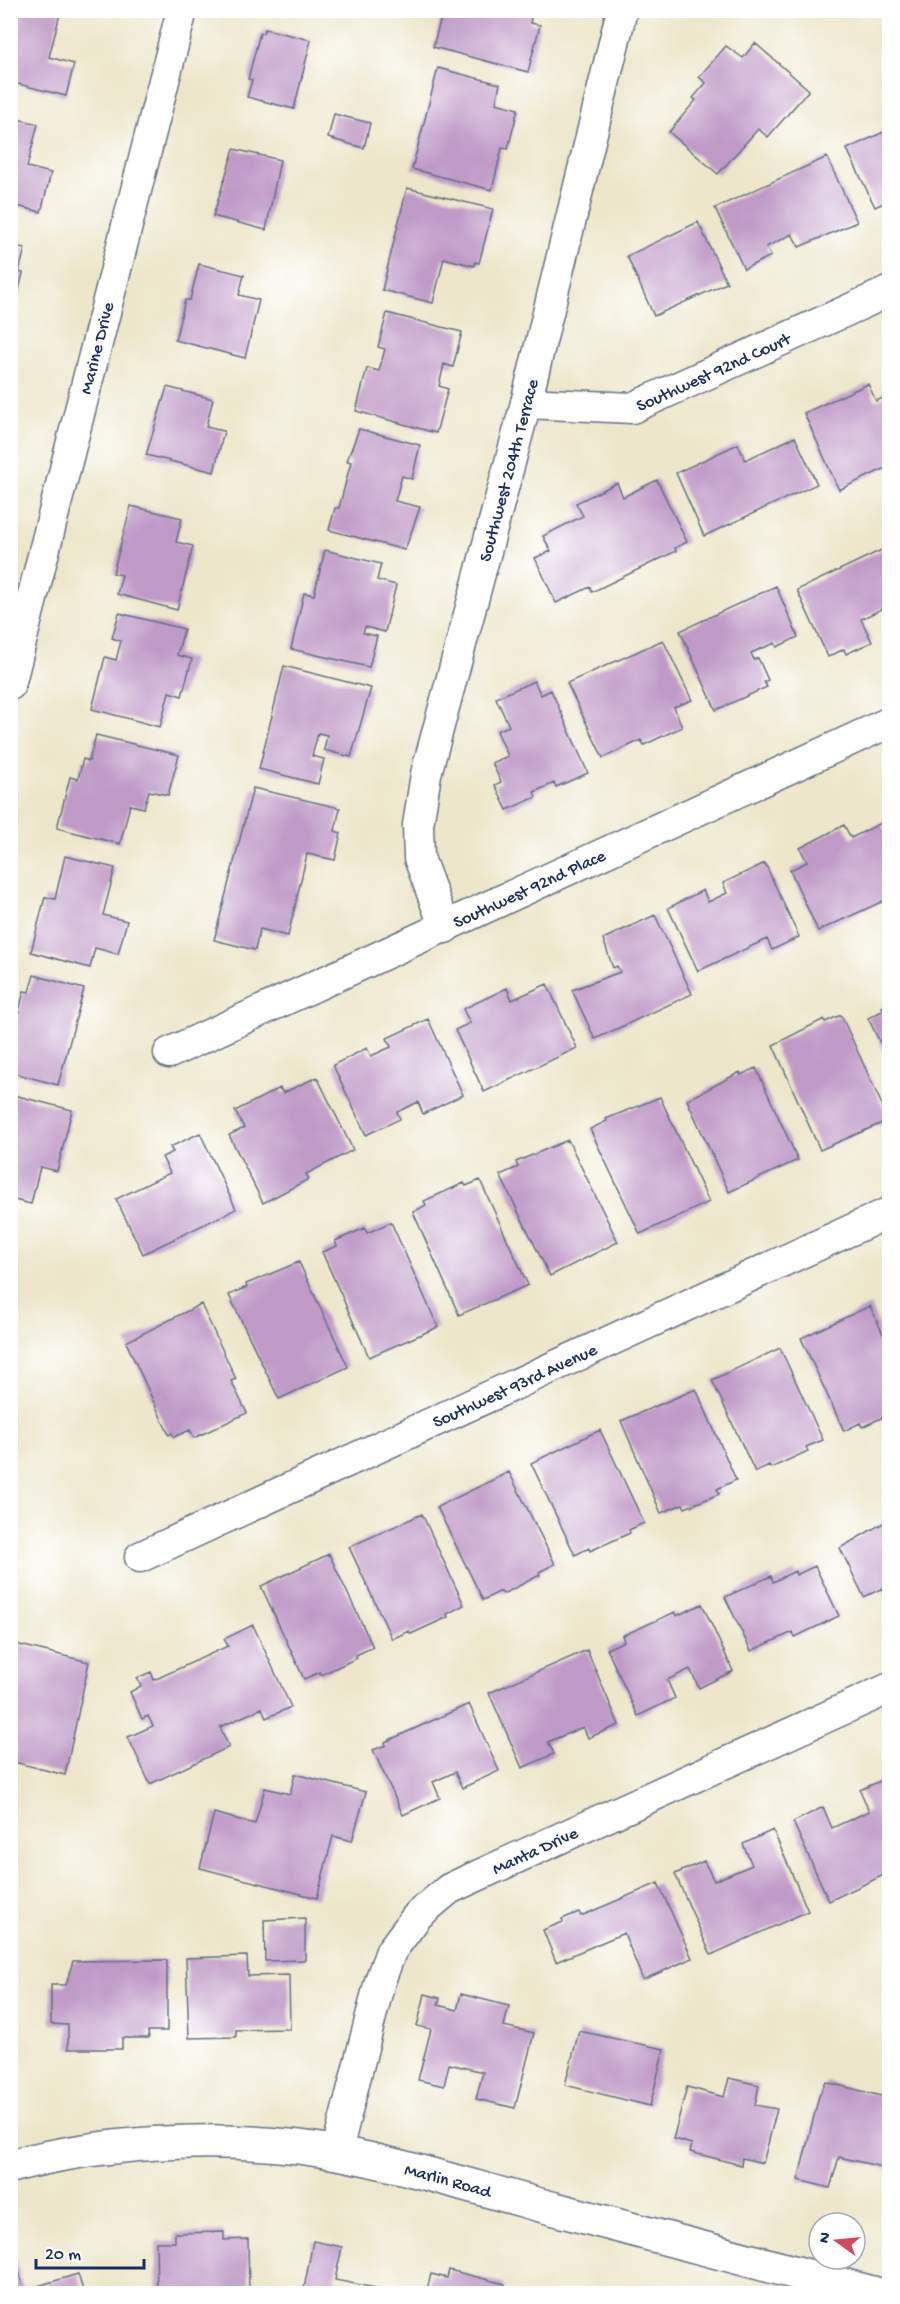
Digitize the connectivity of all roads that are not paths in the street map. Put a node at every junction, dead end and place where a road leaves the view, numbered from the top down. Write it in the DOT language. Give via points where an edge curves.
graph roads {
  1 [pos="182,10"];
  2 [pos="622,10"];
  3 [pos="890,291"];
  4 [pos="526,403"];
  5 [pos="10,685"];
  6 [pos="890,722"];
  7 [pos="445,928"];
  8 [pos="169,1053"];
  9 [pos="890,1212"];
  10 [pos="140,1557"];
  11 [pos="890,1688"];
  12 [pos="336,2154"];
  13 [pos="10,2166"];
  14 [pos="876,2294"];
  1 -- 5 [label="street, Marine Drive"];
  2 -- 4 [label="street, Southwest 204th Terrace"];
  3 -- 4 [label="street, Southwest 92nd Court" via="632,408"];
  4 -- 7 [label="street, Southwest 204th Terrace" via="426,774 418,825 419,858"];
  6 -- 7 [label="street, Southwest 92nd Place"];
  7 -- 8 [label="street, Southwest 92nd Place"];
  9 -- 10 [label="street, Southwest 93rd Avenue"];
  11 -- 12 [label="street, Manta Drive" via="466,1881 433,1901 406,1927 385,1965"];
  12 -- 13 [label="street, Marlin Road" via="271,2145 164,2144 85,2152"];
  12 -- 14 [label="street, Marlin Road"];
}
